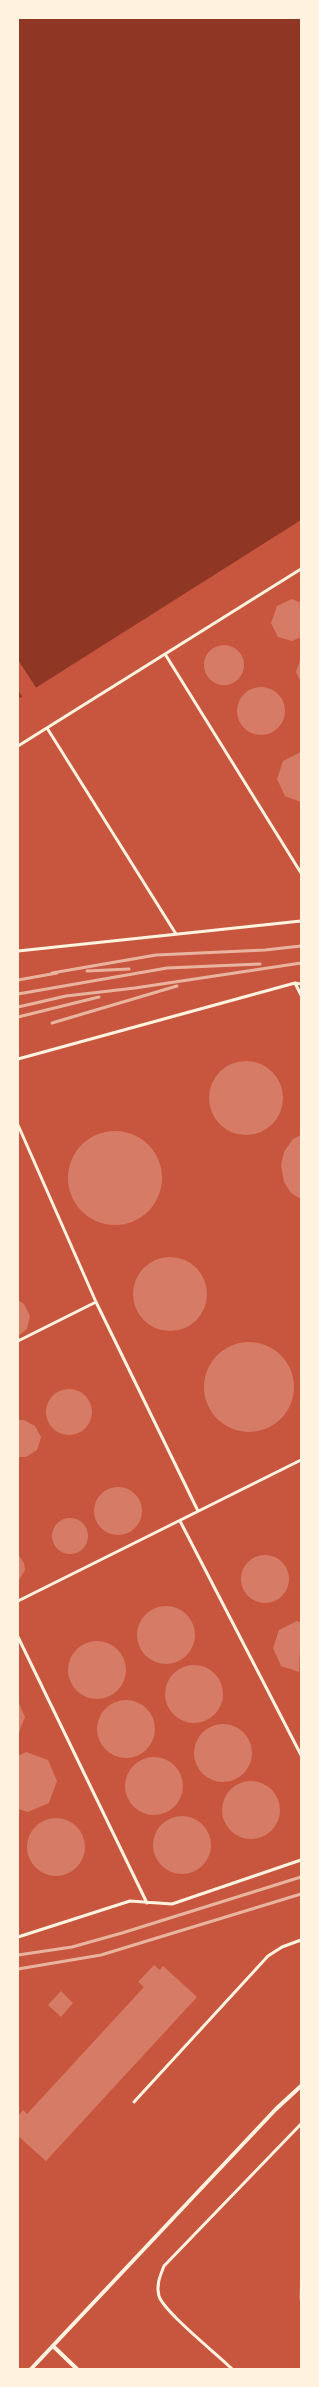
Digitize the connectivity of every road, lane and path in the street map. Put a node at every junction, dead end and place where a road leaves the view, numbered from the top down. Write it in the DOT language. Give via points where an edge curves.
graph roads {
  1 [pos="301,569"];
  2 [pos="165,654"];
  3 [pos="48,728"];
  4 [pos="18,746"];
  5 [pos="301,873"];
  6 [pos="301,921"];
  7 [pos="176,934"];
  8 [pos="18,951"];
  9 [pos="295,984"];
  10 [pos="301,984"];
  11 [pos="301,995"];
  12 [pos="18,1059"];
  13 [pos="18,1125"];
  14 [pos="96,1302"];
  15 [pos="18,1341"];
  16 [pos="301,1460"];
  17 [pos="198,1511"];
  18 [pos="180,1521"];
  19 [pos="18,1601"];
  20 [pos="18,1637"];
  21 [pos="301,1756"];
  22 [pos="301,1860"];
  23 [pos="147,1903"];
  24 [pos="18,1937"];
  25 [pos="301,1940"];
  26 [pos="301,2086"];
  27 [pos="134,2102"];
  28 [pos="301,2124"];
  29 [pos="53,2346"];
  30 [pos="31,2369"];
  31 [pos="77,2369"];
  32 [pos="232,2369"];
  1 -- 2 [label="lane"];
  2 -- 3 [label="lane"];
  2 -- 5 [label="lane"];
  3 -- 4 [label="lane"];
  3 -- 7 [label="lane"];
  6 -- 7 [label="lane"];
  7 -- 8 [label="lane"];
  9 -- 10 [label="lane"];
  9 -- 11 [label="lane"];
  9 -- 12 [label="lane"];
  13 -- 14 [label="lane"];
  14 -- 15 [label="lane"];
  14 -- 17 [label="lane"];
  16 -- 17 [label="lane"];
  17 -- 18 [label="lane"];
  18 -- 19 [label="lane"];
  18 -- 21 [label="lane"];
  20 -- 23 [label="lane"];
  22 -- 23 [label="lane" via="172,1904"];
  23 -- 24 [label="lane" via="130,1901"];
  25 -- 27 [label="lane" via="268,1956"];
  26 -- 29 [label="street" via="276,2109"];
  28 -- 32 [label="lane" via="164,2266 158,2280 160,2297 170,2311"];
  29 -- 30 [label="street"];
  29 -- 31 [label="street"];
}
